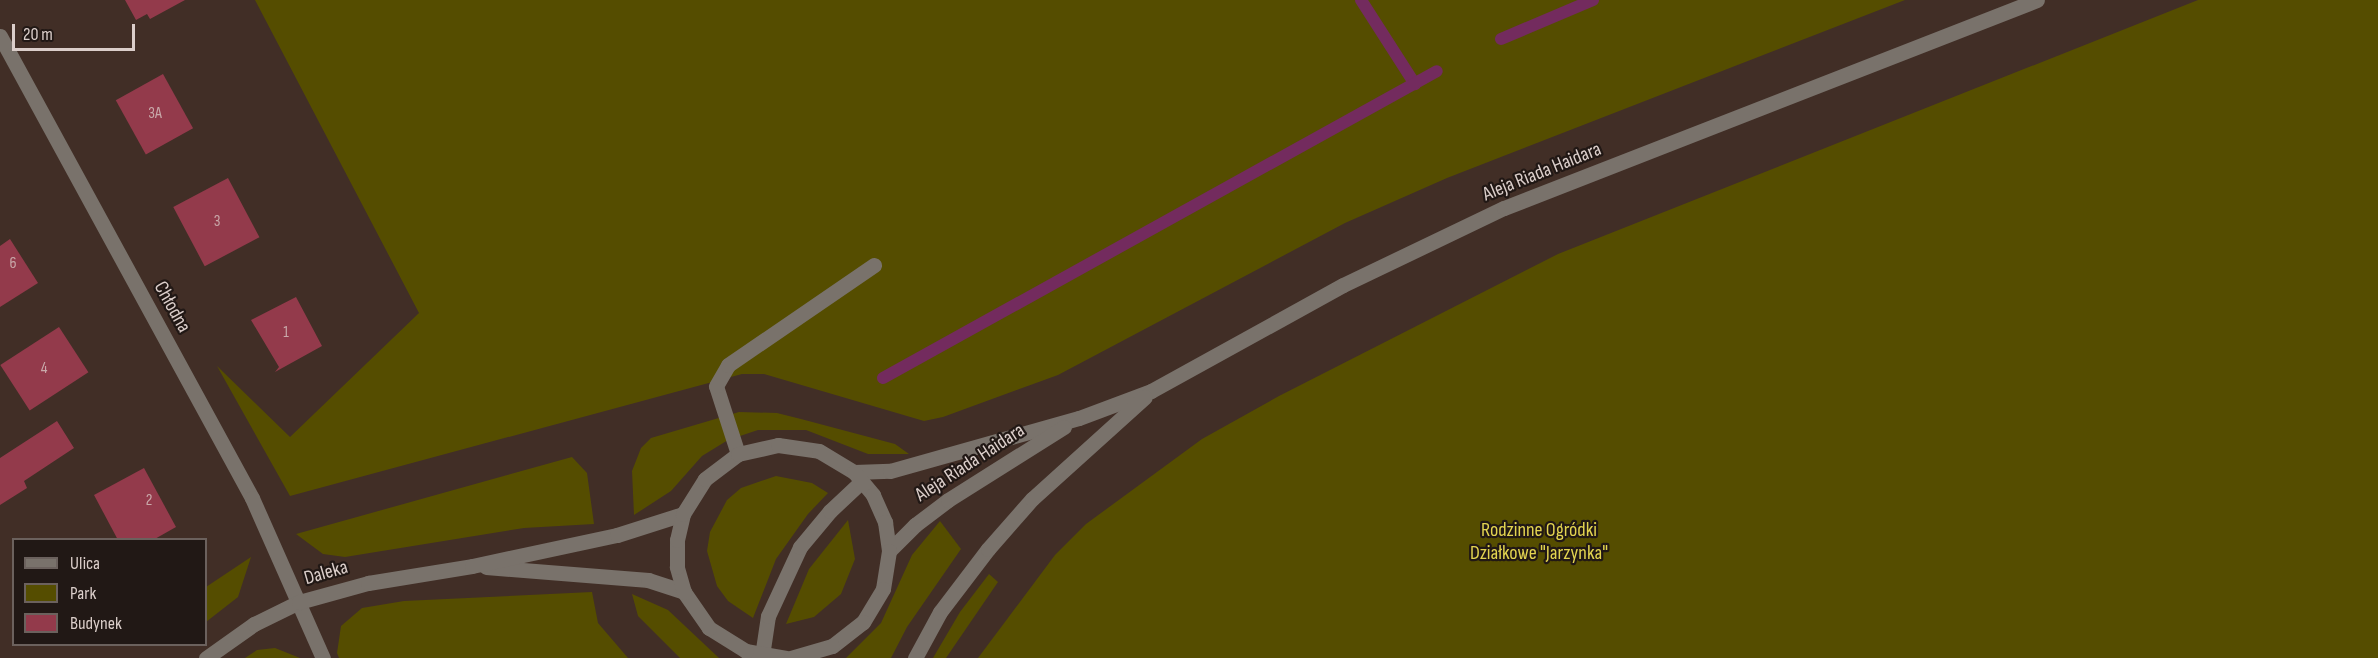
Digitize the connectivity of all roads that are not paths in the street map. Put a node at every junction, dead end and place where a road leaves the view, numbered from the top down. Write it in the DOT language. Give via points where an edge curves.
graph roads {
  1 [pos="2037,0"];
  2 [pos="0,36"];
  3 [pos="874,266"];
  4 [pos="1151,391"];
  5 [pos="1079,418"];
  6 [pos="738,454"];
  7 [pos="858,477"];
  8 [pos="683,514"];
  9 [pos="889,551"];
  10 [pos="472,566"];
  11 [pos="684,592"];
  12 [pos="299,602"];
  13 [pos="830,652"];
  14 [pos="752,655"];
  15 [pos="206,658"];
  16 [pos="322,658"];
  17 [pos="786,658"];
  18 [pos="790,658"];
  19 [pos="915,658"];
  1 -- 4 [label="street, Aleja Riada Haidara" via="1504,208 1343,285"];
  2 -- 12 [label="street, Chłodna" via="252,498"];
  3 -- 6 [label="street" via="728,365 716,386"];
  4 -- 5 [label="street, Aleja Riada Haidara"];
  4 -- 19 [label="street" via="1032,499 995,540 940,612"];
  5 -- 7 [label="street, Aleja Riada Haidara"];
  5 -- 9 [label="street, Aleja Riada Haidara" via="948,500"];
  6 -- 7 [label="street" via="778,445 799,446 819,451"];
  6 -- 8 [label="street" via="705,479"];
  7 -- 9 [label="street" via="873,495 885,522"];
  7 -- 14 [label="street" via="800,548"];
  8 -- 10 [label="street, Daleka" via="617,535"];
  8 -- 11 [label="street" via="677,540 677,567"];
  9 -- 13 [label="street" via="883,589 874,606"];
  10 -- 11 [label="street, Daleka" via="648,580"];
  10 -- 12 [label="street, Daleka" via="368,583"];
  11 -- 14 [label="street" via="709,628"];
  12 -- 15 [label="street, Daleka" via="254,624"];
  12 -- 16 [label="street, Chłodna"];
  13 -- 18 [label="street"];
  14 -- 17 [label="street"];
}
